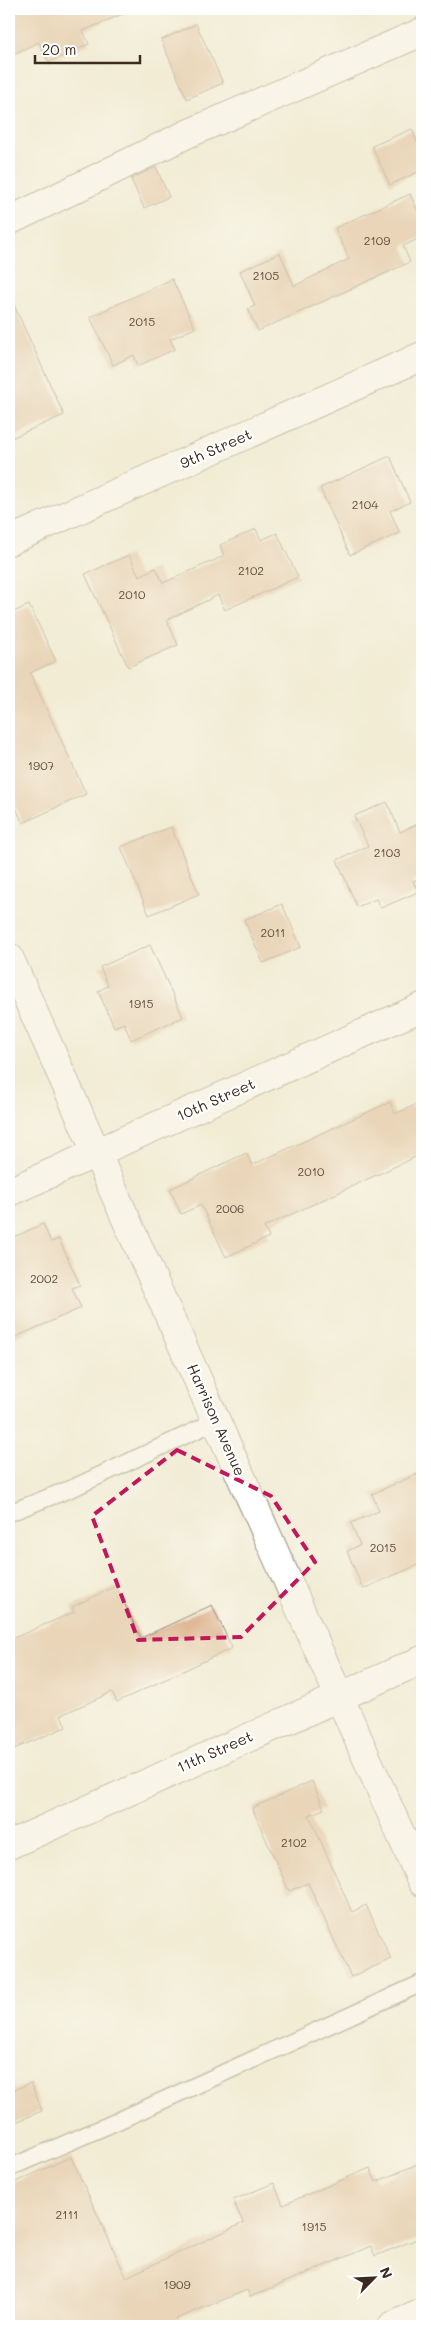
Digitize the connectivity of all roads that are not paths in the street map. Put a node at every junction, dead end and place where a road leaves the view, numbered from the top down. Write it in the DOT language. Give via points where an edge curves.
graph roads {
  1 [pos="422,32"];
  2 [pos="9,221"];
  3 [pos="422,356"];
  4 [pos="9,540"];
  5 [pos="9,957"];
  6 [pos="422,1007"];
  7 [pos="97,1153"];
  8 [pos="9,1192"];
  9 [pos="216,1421"];
  10 [pos="9,1513"];
  11 [pos="422,1660"];
  12 [pos="339,1697"];
  13 [pos="9,1845"];
  14 [pos="422,1882"];
  15 [pos="422,1984"];
  16 [pos="9,2168"];
  17 [pos="422,2313"];
  18 [pos="392,2326"];
  1 -- 2 [label="street" via="185,134"];
  3 -- 4 [label="street, 9th Street"];
  5 -- 7 [label="street, Harrison Avenue"];
  6 -- 7 [label="street, 10th Street"];
  7 -- 8 [label="street, 10th Street"];
  7 -- 9 [label="street, Harrison Avenue"];
  9 -- 10 [label="lane" via="75,1487"];
  9 -- 12 [label="street, Harrison Avenue"];
  11 -- 12 [label="street, 11th Street"];
  12 -- 13 [label="street, 11th Street"];
  12 -- 14 [label="street, Harrison Avenue"];
  15 -- 16 [label="lane"];
  17 -- 18 [label="street"];
}
